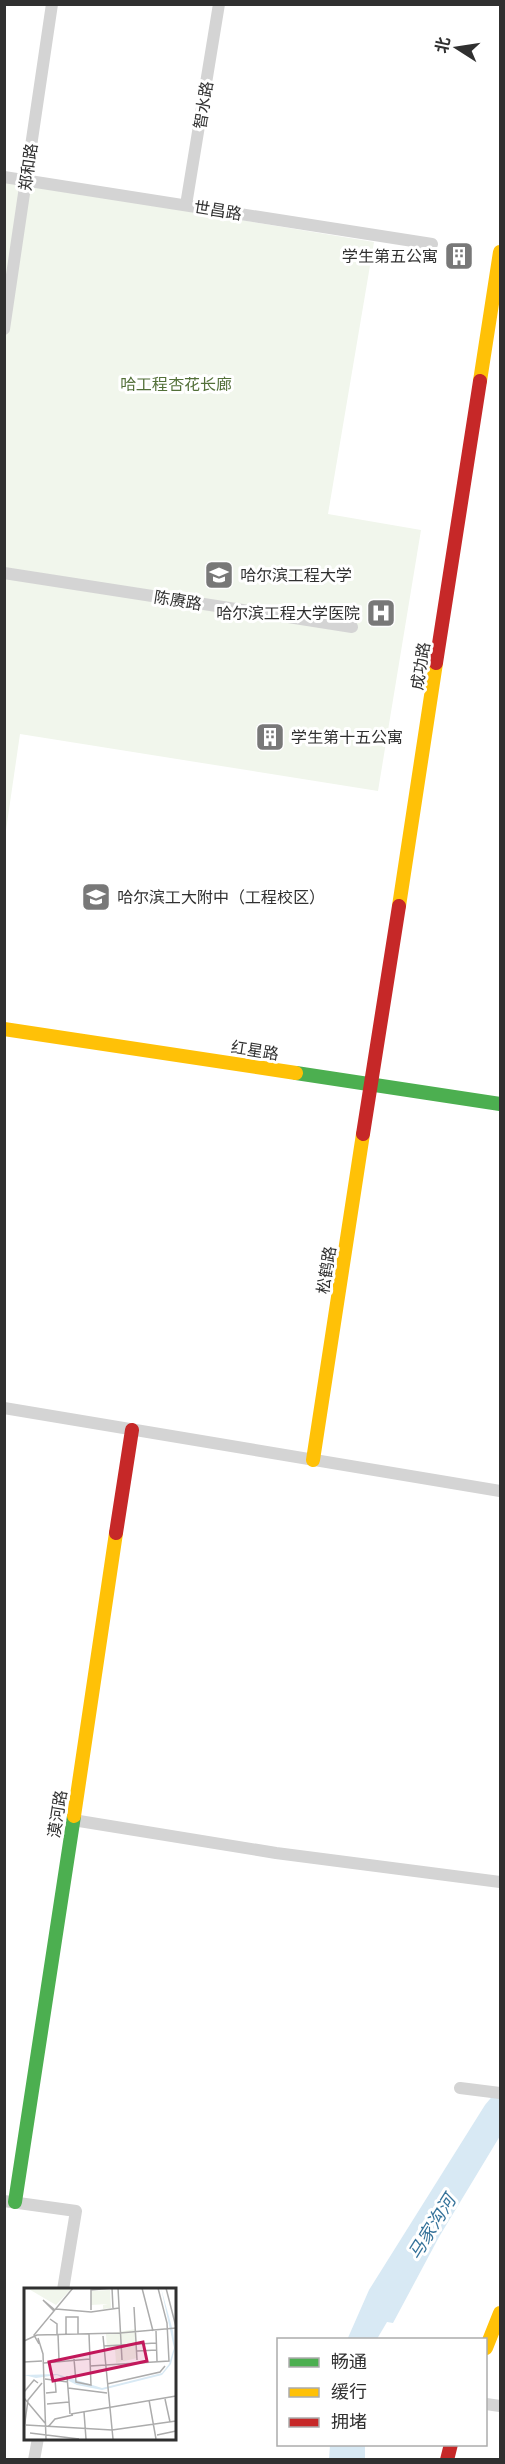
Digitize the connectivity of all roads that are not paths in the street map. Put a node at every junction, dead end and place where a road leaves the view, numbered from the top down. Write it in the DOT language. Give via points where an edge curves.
graph roads {
  1 [pos="52,4"];
  2 [pos="219,4"];
  3 [pos="4,177"];
  4 [pos="26,181"];
  5 [pos="186,205"];
  6 [pos="432,244"];
  7 [pos="501,252"];
  8 [pos="4,329"];
  9 [pos="4,573"];
  10 [pos="352,627"];
  11 [pos="4,1029"];
  12 [pos="372,1085"];
  13 [pos="501,1104"];
  14 [pos="4,1408"];
  15 [pos="132,1430"];
  16 [pos="313,1460"];
  17 [pos="501,1491"];
  18 [pos="73,1820"];
  19 [pos="501,1882"];
  20 [pos="460,2088"];
  21 [pos="501,2093"];
  22 [pos="10,2201"];
  23 [pos="63,2288"];
  24 [pos="501,2313"];
  25 [pos="487,2346"];
  26 [pos="38,2440"];
  27 [pos="34,2460"];
  1 -- 4 [label="street, 郑和路"];
  2 -- 5 [label="street, 智水路"];
  3 -- 4 [label="street, 世昌路"];
  4 -- 5 [label="street, 世昌路"];
  4 -- 8 [label="street, 郑和路"];
  5 -- 6 [label="street, 世昌路"];
  7 -- 12 [label="street, 成功路"];
  9 -- 10 [label="street, 陈赓路"];
  11 -- 12 [label="street, 红星路"];
  12 -- 13 [label="street, 红星路"];
  12 -- 16 [label="street, 松鹤路"];
  14 -- 15 [label="street"];
  15 -- 16 [label="street"];
  15 -- 18 [label="street, 漠河路"];
  16 -- 17 [label="street"];
  18 -- 19 [label="street"];
  18 -- 22 [label="street, 漠河路"];
  20 -- 21 [label="street"];
  22 -- 23 [label="street" via="76,2211"];
  24 -- 25 [label="street"];
  26 -- 27 [label="street"];
}
